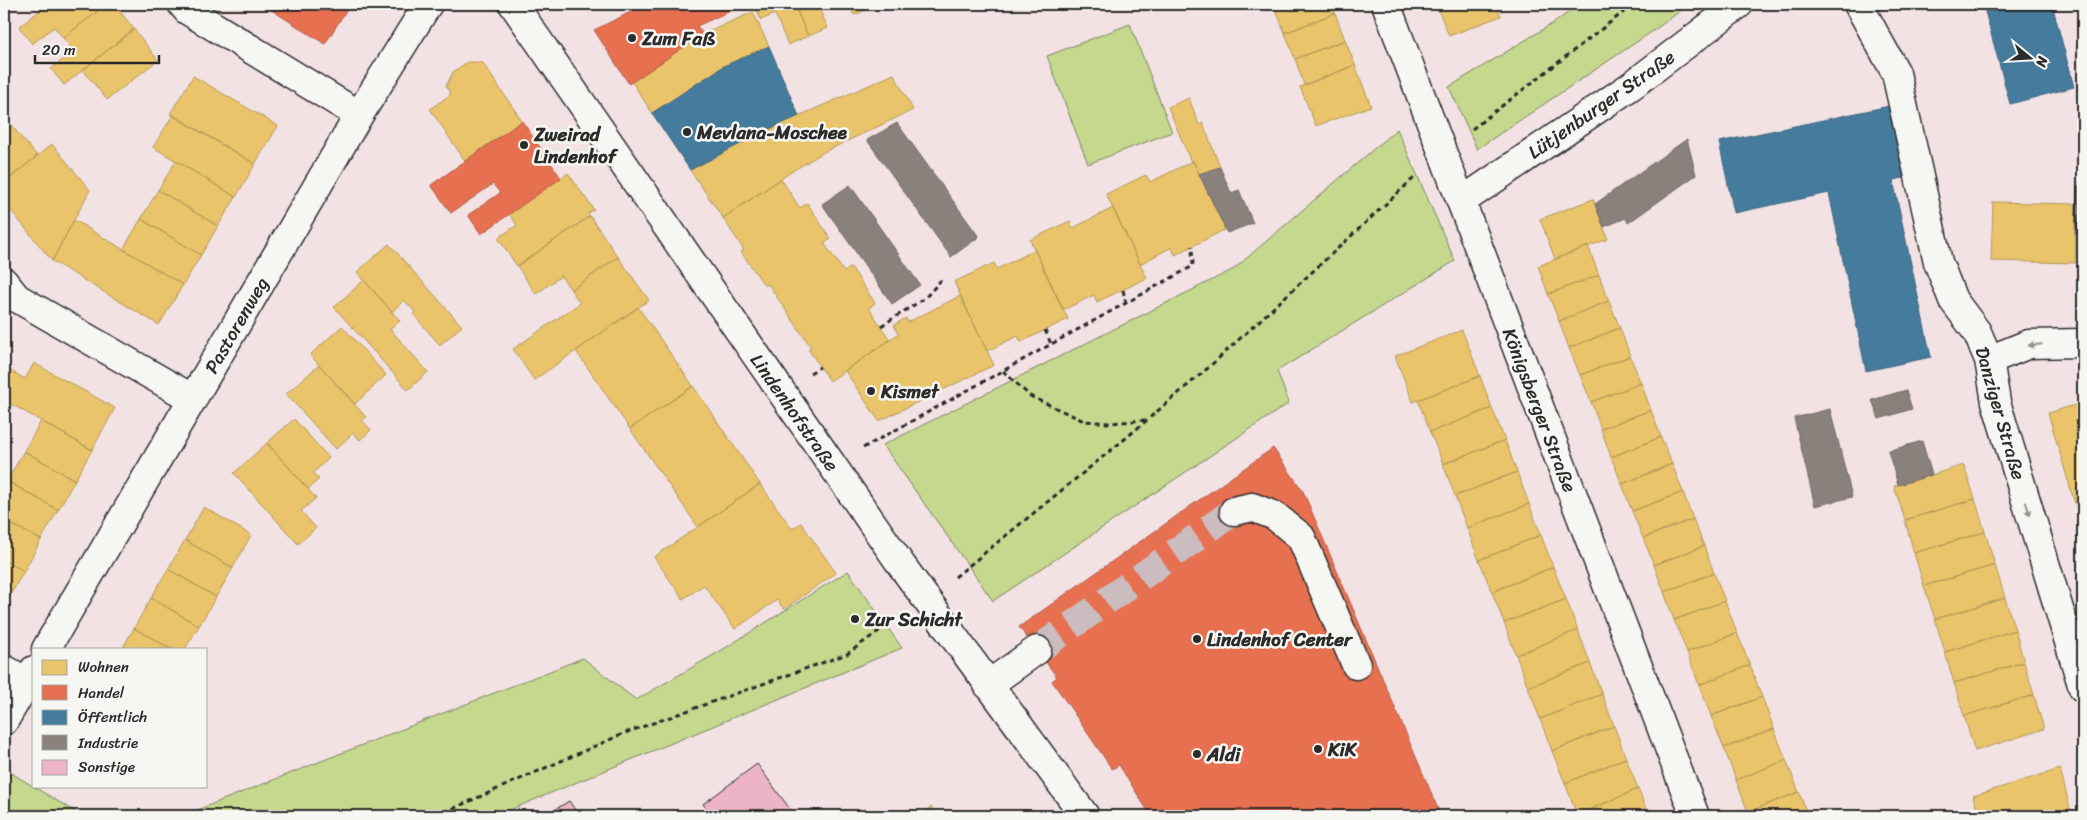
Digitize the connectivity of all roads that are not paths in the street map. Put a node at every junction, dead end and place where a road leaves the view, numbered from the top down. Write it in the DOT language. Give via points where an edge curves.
graph roads {
  1 [pos="182,4"];
  2 [pos="428,4"];
  3 [pos="515,4"];
  4 [pos="1386,4"];
  5 [pos="1738,4"];
  6 [pos="1858,4"];
  7 [pos="359,115"];
  8 [pos="1462,201"];
  9 [pos="4,282"];
  10 [pos="2083,343"];
  11 [pos="1989,360"];
  12 [pos="193,399"];
  13 [pos="1234,511"];
  14 [pos="47,648"];
  15 [pos="1037,650"];
  16 [pos="1356,665"];
  17 [pos="21,674"];
  18 [pos="988,685"];
  19 [pos="2083,688"];
  20 [pos="4,721"];
  21 [pos="1085,816"];
  22 [pos="1695,816"];
  1 -- 7 [label="street"];
  2 -- 7 [label="street, Pastorenweg"];
  3 -- 18 [label="street, Lindenhofstraße" via="833,467"];
  4 -- 8 [label="street, Königsberger Straße"];
  5 -- 8 [label="street, Lütjenburger Straße" via="1631,86"];
  6 -- 11 [label="street, Danziger Straße" via="1896,73 1938,262 1953,300 1977,332"];
  7 -- 12 [label="street, Pastorenweg"];
  8 -- 22 [label="street, Königsberger Straße"];
  9 -- 12 [label="street" via="17,298"];
  10 -- 11 [label="street, one-way" via="2029,344"];
  11 -- 19 [label="street, Danziger Straße, one-way" via="1996,402"];
  12 -- 14 [label="street, Pastorenweg"];
  13 -- 16 [label="street" via="1252,507 1275,516 1301,538"];
  15 -- 18 [label="street"];
  17 -- 20 [label="street"];
  18 -- 21 [label="street, Lindenhofstraße"];
}
